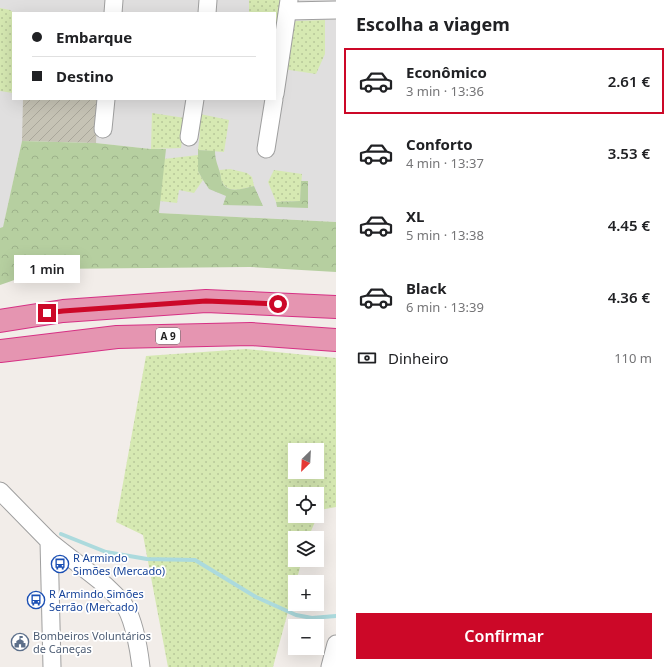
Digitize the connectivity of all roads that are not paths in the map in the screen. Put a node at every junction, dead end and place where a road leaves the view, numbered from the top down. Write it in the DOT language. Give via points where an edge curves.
graph roads {
  1 [pos="114,0"];
  2 [pos="208,0"];
  3 [pos="289,5"];
  4 [pos="336,10"];
  5 [pos="113,12"];
  6 [pos="207,12"];
  7 [pos="276,88"];
  8 [pos="106,100"];
  9 [pos="195,100"];
  10 [pos="274,100"];
  11 [pos="102,129"];
  12 [pos="189,137"];
  13 [pos="266,149"];
  14 [pos="336,307"];
  15 [pos="0,321"];
  16 [pos="336,340"];
  17 [pos="0,351"];
  18 [pos="4,494"];
  19 [pos="49,541"];
  20 [pos="336,644"];
  21 [pos="52,667"];
  22 [pos="141,667"];
  23 [pos="330,667"];
  1 -- 5 [label="street"];
  2 -- 6 [label="street"];
  3 -- 4 [label="street"];
  3 -- 7 [label="street"];
  8 -- 11 [label="street"];
  9 -- 12 [label="street"];
  10 -- 13 [label="street"];
  14 -- 15 [label="highway" via="206,301 63,311"];
  16 -- 17 [label="highway, A 9" via="251,334 117,336"];
  18 -- 19 [label="street"];
  19 -- 21 [label="street"];
  19 -- 22 [label="street" via="99,580 126,607"];
  20 -- 23 [label="street"];
}
